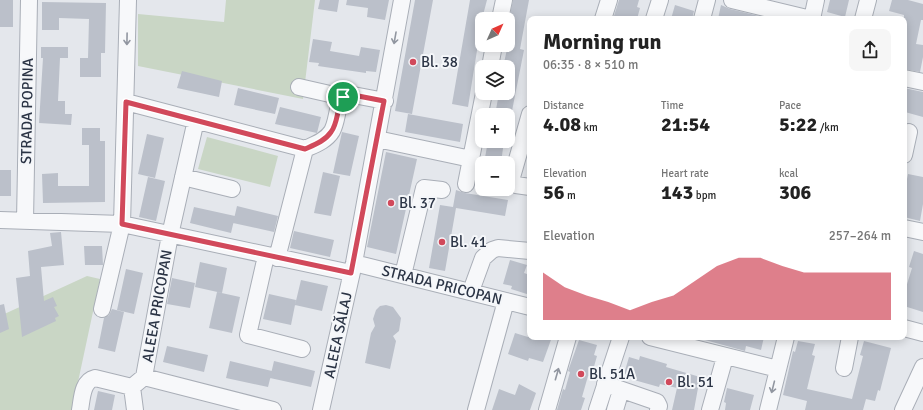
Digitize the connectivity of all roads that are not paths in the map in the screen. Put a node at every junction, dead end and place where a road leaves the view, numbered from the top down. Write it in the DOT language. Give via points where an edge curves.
graph roads {
  1 [pos="29,0"];
  2 [pos="128,0"];
  3 [pos="402,0"];
  4 [pos="504,0"];
  5 [pos="609,0"];
  6 [pos="660,0"];
  7 [pos="707,0"];
  8 [pos="732,0"];
  9 [pos="816,0"];
  10 [pos="868,0"];
  11 [pos="763,9"];
  12 [pos="501,12"];
  13 [pos="604,16"];
  14 [pos="655,16"];
  15 [pos="703,16"];
  16 [pos="797,16"];
  17 [pos="812,16"];
  18 [pos="864,16"];
  19 [pos="907,79"];
  20 [pos="923,82"];
  21 [pos="299,87"];
  22 [pos="343,97"];
  23 [pos="483,100"];
  24 [pos="384,101"];
  25 [pos="126,102"];
  26 [pos="196,120"];
  27 [pos="527,124"];
  28 [pos="912,133"];
  29 [pos="377,139"];
  30 [pos="907,147"];
  31 [pos="305,149"];
  32 [pos="471,159"];
  33 [pos="183,176"];
  34 [pos="466,184"];
  35 [pos="527,187"];
  36 [pos="232,189"];
  37 [pos="442,190"];
  38 [pos="0,220"];
  39 [pos="26,221"];
  40 [pos="122,224"];
  41 [pos="907,229"];
  42 [pos="923,232"];
  43 [pos="170,235"];
  44 [pos="527,251"];
  45 [pos="271,257"];
  46 [pos="352,268"];
  47 [pos="403,275"];
  48 [pos="471,291"];
  49 [pos="506,301"];
  50 [pos="527,306"];
  51 [pos="102,309"];
  52 [pos="907,329"];
  53 [pos="923,332"];
  54 [pos="567,340"];
  55 [pos="620,340"];
  56 [pos="676,340"];
  57 [pos="785,340"];
  58 [pos="849,340"];
  59 [pos="302,349"];
  60 [pos="725,356"];
  61 [pos="923,367"];
  62 [pos="844,368"];
  63 [pos="778,370"];
  64 [pos="138,382"];
  65 [pos="605,384"];
  66 [pos="621,390"];
  67 [pos="643,404"];
  68 [pos="601,409"];
  69 [pos="80,410"];
  70 [pos="136,410"];
  71 [pos="274,410"];
  72 [pos="321,410"];
  73 [pos="476,410"];
  74 [pos="547,410"];
  75 [pos="615,410"];
  76 [pos="658,410"];
  77 [pos="710,410"];
  78 [pos="768,410"];
  79 [pos="903,410"];
  1 -- 39 [label="street, STRADA POPINA"];
  2 -- 25 [label="street, one-way"];
  3 -- 24 [label="street, ALEEA SĂLAJ, one-way"];
  4 -- 12 [label="street"];
  5 -- 13 [label="street"];
  6 -- 14 [label="street"];
  7 -- 15 [label="street"];
  8 -- 11 [label="street"];
  9 -- 17 [label="street"];
  10 -- 18 [label="street"];
  11 -- 16 [label="street"];
  19 -- 20 [label="street"];
  21 -- 22 [label="street"];
  22 -- 24 [label="street" via="356,94"];
  22 -- 31 [label="street" via="331,132 322,141"];
  23 -- 32 [label="street"];
  24 -- 29 [label="street, ALEEA SĂLAJ"];
  25 -- 26 [label="street"];
  25 -- 40 [label="street"];
  26 -- 31 [label="street"];
  26 -- 33 [label="street, ALEEA PRICOPAN"];
  27 -- 35 [label="street" via="512,177 516,185"];
  28 -- 30 [label="street"];
  29 -- 32 [label="street"];
  29 -- 46 [label="street, ALEEA SĂLAJ"];
  31 -- 45 [label="street"];
  32 -- 34 [label="street"];
  33 -- 36 [label="street"];
  33 -- 43 [label="street, ALEEA PRICOPAN"];
  37 -- 47 [label="street" via="424,188"];
  38 -- 39 [label="street, STRADA PRICOPAN"];
  39 -- 40 [label="street, STRADA PRICOPAN"];
  40 -- 43 [label="street, STRADA PRICOPAN"];
  40 -- 51 [label="street"];
  41 -- 42 [label="street"];
  43 -- 45 [label="street, STRADA PRICOPAN"];
  43 -- 64 [label="street, ALEEA PRICOPAN"];
  44 -- 48 [label="street" via="498,248 492,250 483,258"];
  45 -- 46 [label="street, STRADA PRICOPAN"];
  45 -- 59 [label="street" via="248,335"];
  46 -- 47 [label="street, STRADA PRICOPAN"];
  46 -- 72 [label="street, ALEEA SĂLAJ"];
  47 -- 48 [label="street, STRADA PRICOPAN"];
  48 -- 49 [label="street, STRADA PRICOPAN"];
  49 -- 50 [label="street, STRADA PRICOPAN"];
  49 -- 73 [label="street"];
  52 -- 53 [label="street"];
  74 -- 54 [label="street, one-way"];
  55 -- 65 [label="street"];
  56 -- 60 [label="street"];
  57 -- 63 [label="street"];
  58 -- 62 [label="street"];
  60 -- 63 [label="street"];
  60 -- 77 [label="street"];
  61 -- 79 [label="street"];
  63 -- 78 [label="street, one-way"];
  64 -- 69 [label="street" via="90,379 86,383"];
  64 -- 70 [label="street, ALEEA PRICOPAN"];
  64 -- 71 [label="street, ALEEA PRICOPAN"];
  65 -- 66 [label="street"];
  65 -- 68 [label="street"];
  66 -- 67 [label="street"];
  66 -- 75 [label="street"];
  67 -- 76 [label="street" via="657,402"];
}
